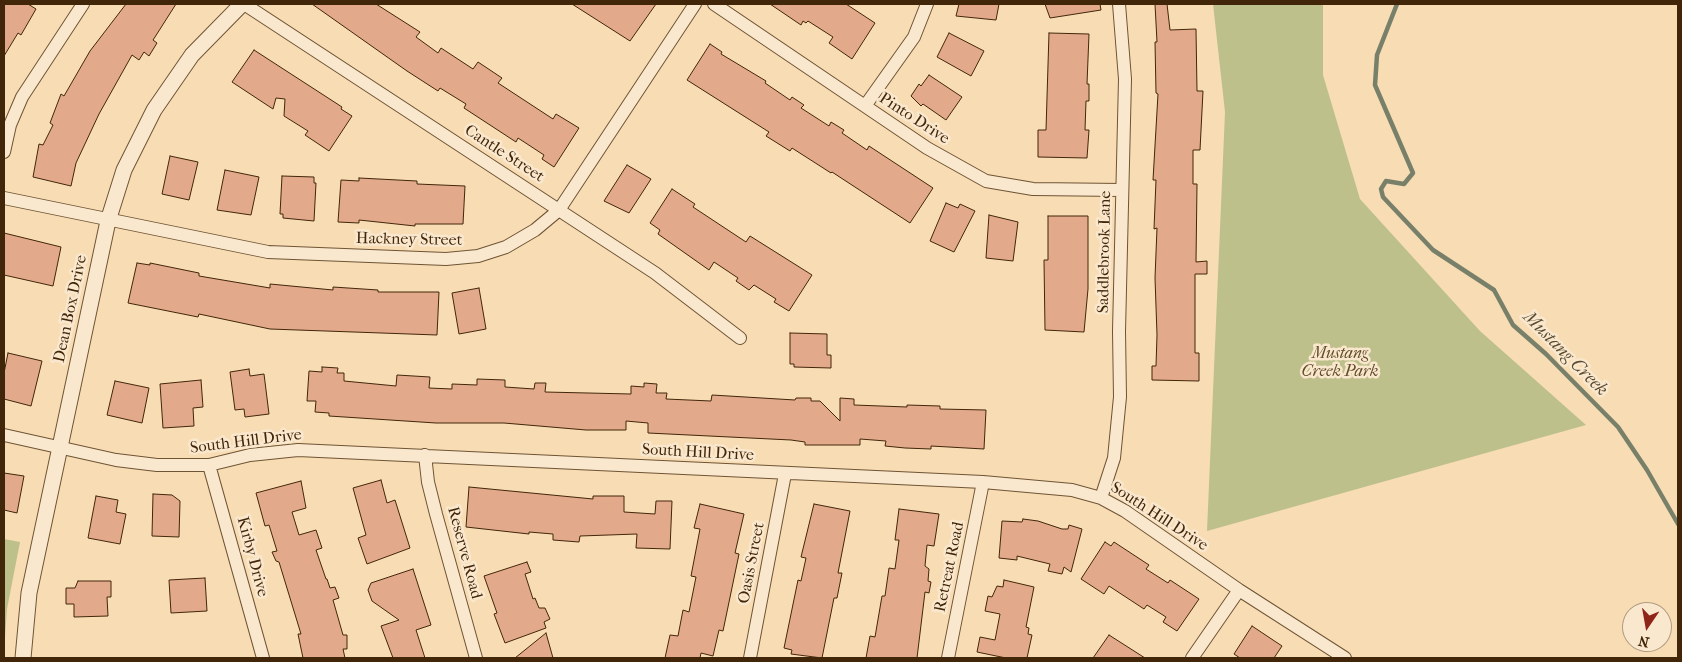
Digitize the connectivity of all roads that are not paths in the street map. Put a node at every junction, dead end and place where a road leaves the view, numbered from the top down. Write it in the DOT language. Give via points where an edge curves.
graph roads {
  1 [pos="83,4"];
  2 [pos="243,4"];
  3 [pos="695,4"];
  4 [pos="714,4"];
  5 [pos="927,4"];
  6 [pos="1119,4"];
  7 [pos="865,106"];
  8 [pos="4,152"];
  9 [pos="1122,190"];
  10 [pos="4,198"];
  11 [pos="559,210"];
  12 [pos="108,220"];
  13 [pos="740,338"];
  14 [pos="4,435"];
  15 [pos="60,446"];
  16 [pos="425,455"];
  17 [pos="209,465"];
  18 [pos="785,474"];
  19 [pos="983,482"];
  20 [pos="1101,498"];
  21 [pos="1239,590"];
  22 [pos="23,658"];
  23 [pos="263,658"];
  24 [pos="476,658"];
  25 [pos="750,658"];
  26 [pos="948,658"];
  27 [pos="1192,658"];
  28 [pos="1345,658"];
  1 -- 8 [label="street" via="22,97 10,125"];
  2 -- 11 [label="street, Cantle Street"];
  2 -- 12 [label="street, Dean Box Drive" via="192,55 154,110 124,170"];
  3 -- 11 [label="street, Hackney Street"];
  4 -- 7 [label="street, Pinto Drive"];
  5 -- 7 [label="street" via="914,36"];
  6 -- 9 [label="street, Saddlebrook Lane" via="1125,79"];
  7 -- 9 [label="street, Pinto Drive" via="927,148 986,181 1033,189"];
  9 -- 20 [label="street, Saddlebrook Lane" via="1119,424 1114,458"];
  10 -- 12 [label="street, Hackney Street"];
  11 -- 12 [label="street, Hackney Street" via="535,230 506,247 478,256 446,259 268,252"];
  11 -- 13 [label="street, Cantle Street" via="655,273"];
  12 -- 15 [label="street, Dean Box Drive"];
  14 -- 15 [label="street, South Hill Drive"];
  15 -- 17 [label="street, South Hill Drive" via="138,463"];
  15 -- 22 [label="street, Dean Box Drive" via="29,593"];
  16 -- 17 [label="street, South Hill Drive" via="283,450"];
  16 -- 18 [label="street, South Hill Drive"];
  16 -- 24 [label="street, Reserve Road" via="436,514"];
  17 -- 23 [label="street, Kirby Drive"];
  18 -- 19 [label="street, South Hill Drive"];
  18 -- 25 [label="street, Oasis Street"];
  19 -- 20 [label="street, South Hill Drive" via="1072,490"];
  19 -- 26 [label="street, Retreat Road"];
  20 -- 21 [label="street, South Hill Drive"];
  21 -- 27 [label="street"];
  21 -- 28 [label="street, South Hill Drive"];
}
